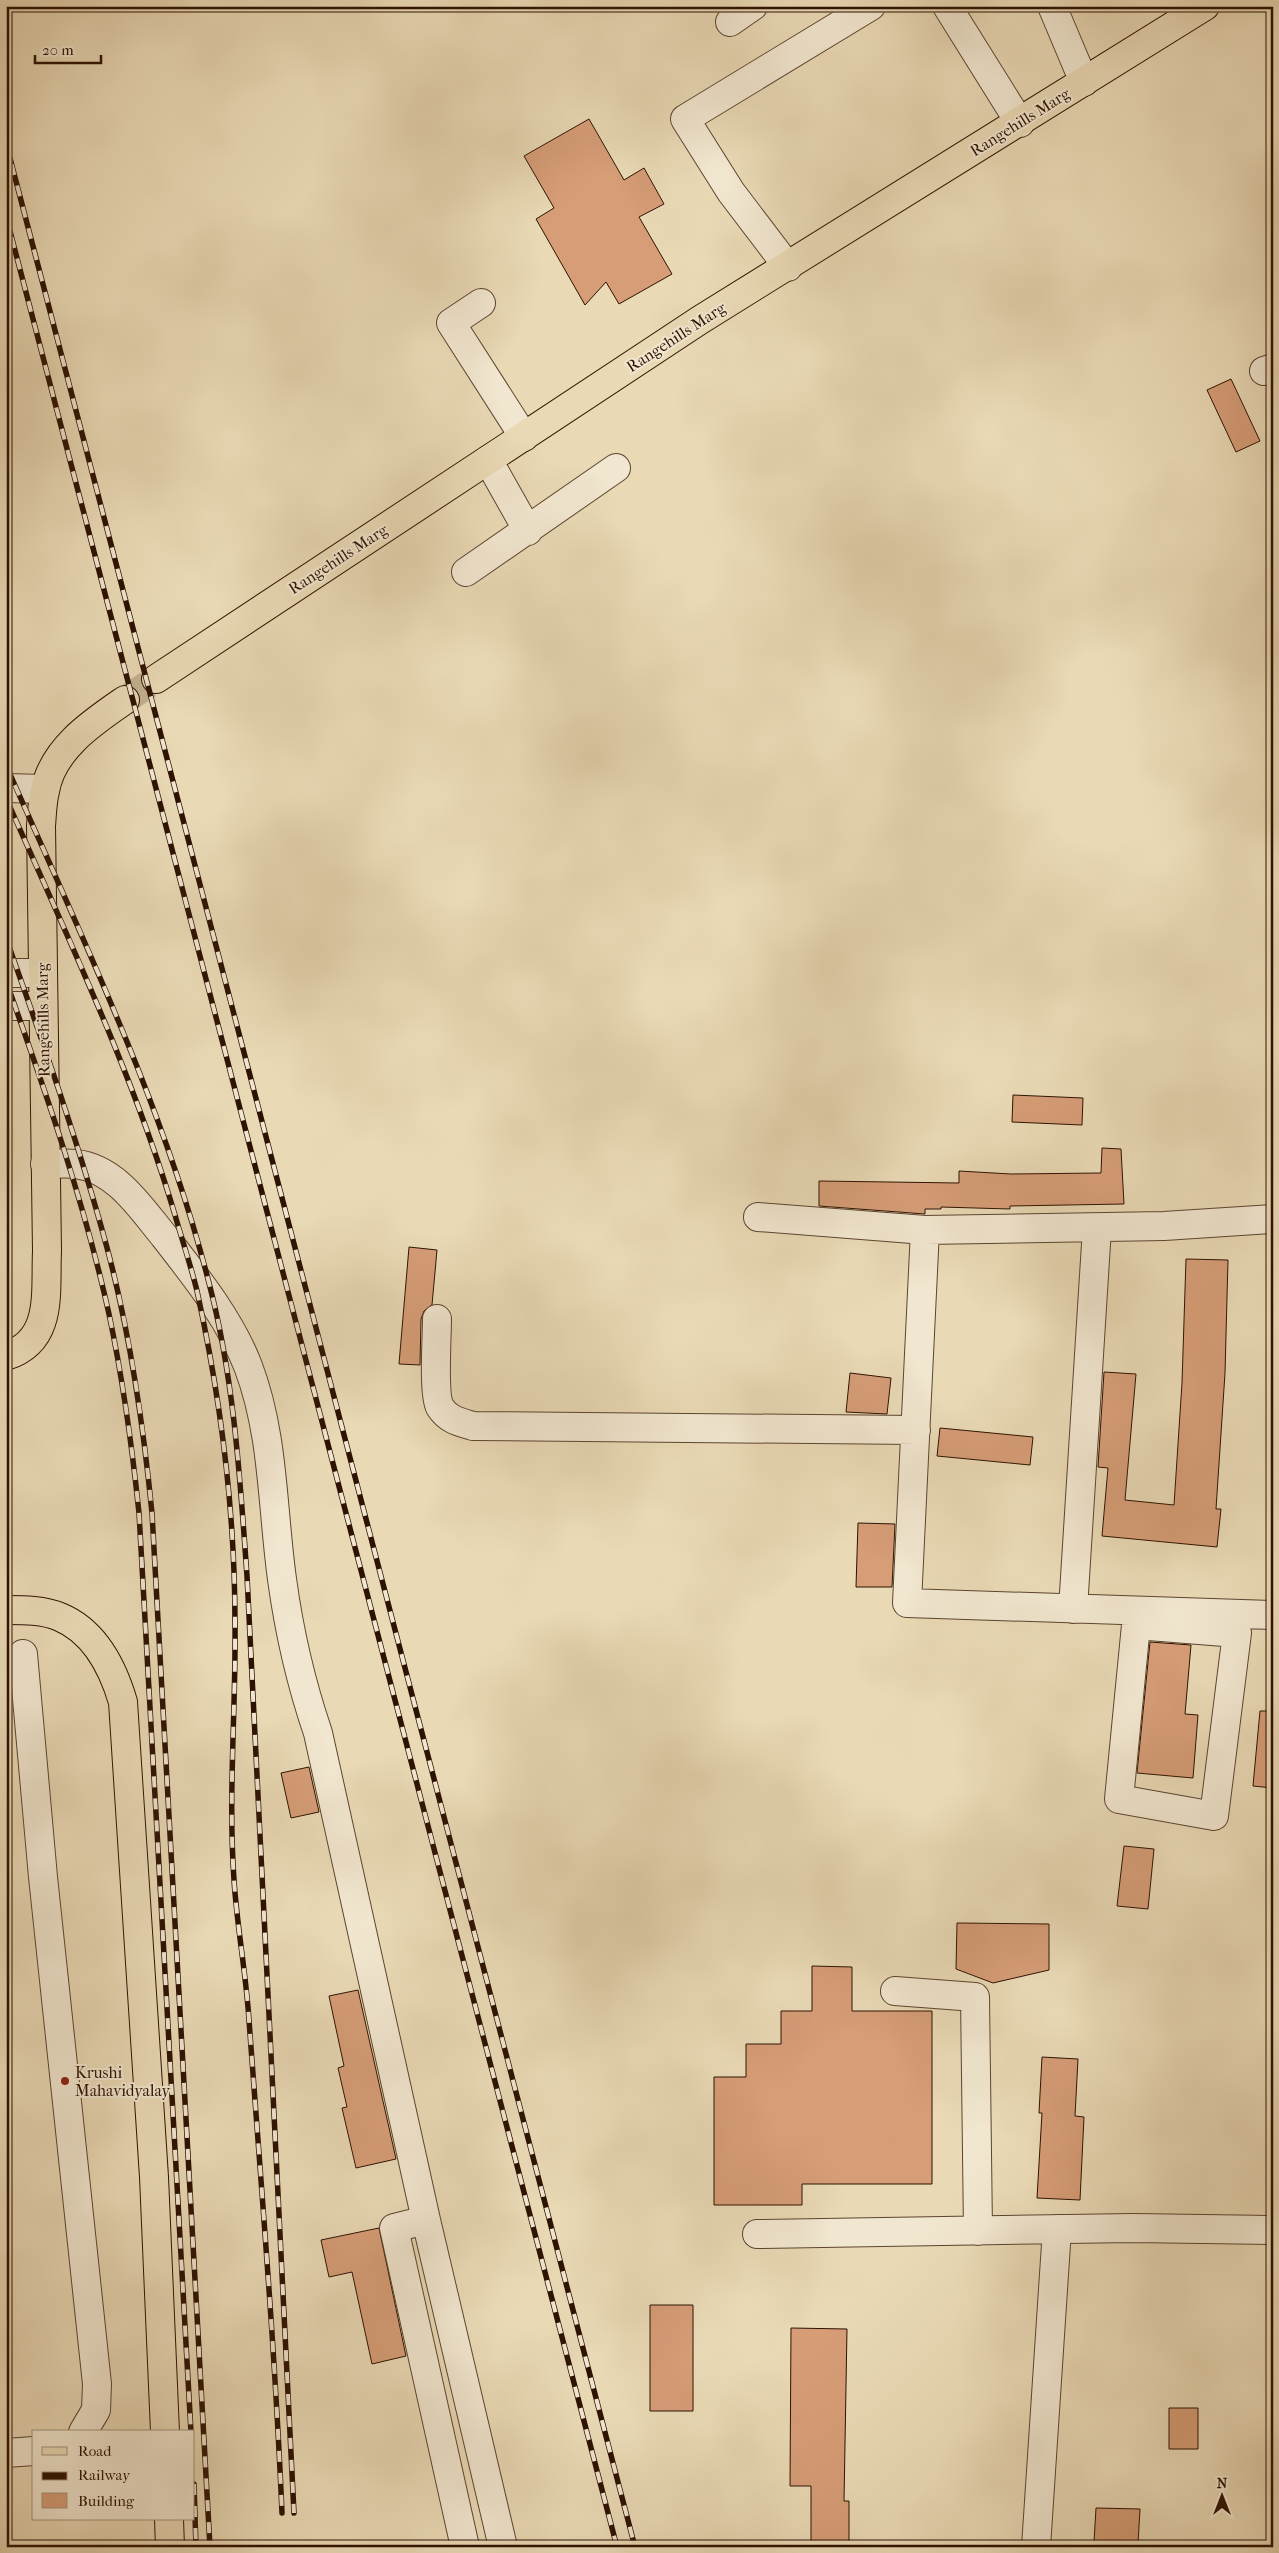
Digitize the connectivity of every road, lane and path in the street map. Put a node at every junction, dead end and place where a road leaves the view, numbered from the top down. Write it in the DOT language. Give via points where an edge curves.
graph roads {
  1 [pos="753,6"];
  2 [pos="871,6"];
  3 [pos="947,6"];
  4 [pos="1052,6"];
  5 [pos="1205,6"];
  6 [pos="1176,14"];
  7 [pos="730,22"];
  8 [pos="1084,82"];
  9 [pos="1020,123"];
  10 [pos="788,267"];
  11 [pos="482,303"];
  12 [pos="524,437"];
  13 [pos="488,460"];
  14 [pos="616,468"];
  15 [pos="528,531"];
  16 [pos="466,572"];
  17 [pos="156,680"];
  18 [pos="125,700"];
  19 [pos="6,788"];
  20 [pos="45,789"];
  21 [pos="6,973"];
  22 [pos="43,973"];
  23 [pos="6,1006"];
  24 [pos="43,1006"];
  25 [pos="45,1164"];
  26 [pos="758,1217"];
  27 [pos="1273,1220"];
  28 [pos="1097,1228"];
  29 [pos="924,1230"];
  30 [pos="437,1319"];
  31 [pos="6,1356"];
  32 [pos="916,1430"];
  33 [pos="1073,1609"];
  34 [pos="6,1610"];
  35 [pos="1273,1615"];
  36 [pos="1137,1618"];
  37 [pos="23,1654"];
  38 [pos="895,1991"];
  39 [pos="426,2220"];
  40 [pos="978,2230"];
  41 [pos="1057,2230"];
  42 [pos="1273,2230"];
  43 [pos="757,2234"];
  44 [pos="84,2430"];
  45 [pos="165,2430"];
  46 [pos="32,2450"];
  47 [pos="6,2453"];
  48 [pos="169,2520"];
  49 [pos="170,2547"];
  50 [pos="465,2547"];
  51 [pos="503,2547"];
  52 [pos="1036,2547"];
  1 -- 7 [label="street"];
  2 -- 10 [label="street" via="685,119 731,192"];
  3 -- 9 [label="street"];
  4 -- 8 [label="street"];
  5 -- 6 [label="main road, Rangehills Marg"];
  6 -- 8 [label="main road, Rangehills Marg"];
  8 -- 9 [label="main road, Rangehills Marg"];
  9 -- 10 [label="main road, Rangehills Marg"];
  10 -- 12 [label="main road, Rangehills Marg" via="700,320"];
  11 -- 12 [label="street" via="451,323"];
  12 -- 13 [label="main road, Rangehills Marg"];
  13 -- 15 [label="street"];
  13 -- 17 [label="main road, Rangehills Marg"];
  14 -- 15 [label="street"];
  15 -- 16 [label="street"];
  18 -- 20 [label="main road, Rangehills Marg" via="88,726 59,757"];
  19 -- 20 [label="street"];
  20 -- 22 [label="main road, Rangehills Marg" via="41,826"];
  21 -- 22 [label="street"];
  22 -- 24 [label="main road, Rangehills Marg"];
  23 -- 24 [label="street"];
  24 -- 25 [label="main road, Rangehills Marg"];
  25 -- 31 [label="main road, Rangehills Marg" via="47,1251 44,1311 37,1335 22,1351"];
  25 -- 39 [label="street" via="76,1164 100,1170 129,1193 175,1250 223,1318 248,1365 263,1411 282,1580 304,1691 320,1743"];
  26 -- 29 [label="street"];
  27 -- 28 [label="street"];
  28 -- 29 [label="street"];
  28 -- 33 [label="street"];
  29 -- 32 [label="street"];
  30 -- 32 [label="street" via="440,1407 452,1420 473,1426"];
  32 -- 33 [label="street" via="907,1603"];
  33 -- 36 [label="street"];
  34 -- 45 [label="main road" via="60,1617 82,1630 114,1673 123,1702 154,2177"];
  35 -- 36 [label="street"];
  36 -- 36 [label="street" via="1119,1799 1214,1816 1237,1633"];
  37 -- 44 [label="street" via="43,1877 97,2384 96,2410"];
  38 -- 40 [label="street" via="974,1997"];
  39 -- 50 [label="street" via="394,2228"];
  39 -- 51 [label="street"];
  40 -- 41 [label="street"];
  40 -- 43 [label="street"];
  41 -- 42 [label="street"];
  41 -- 52 [label="street"];
  46 -- 47 [label="street"];
  48 -- 49 [label="main road"];
}
